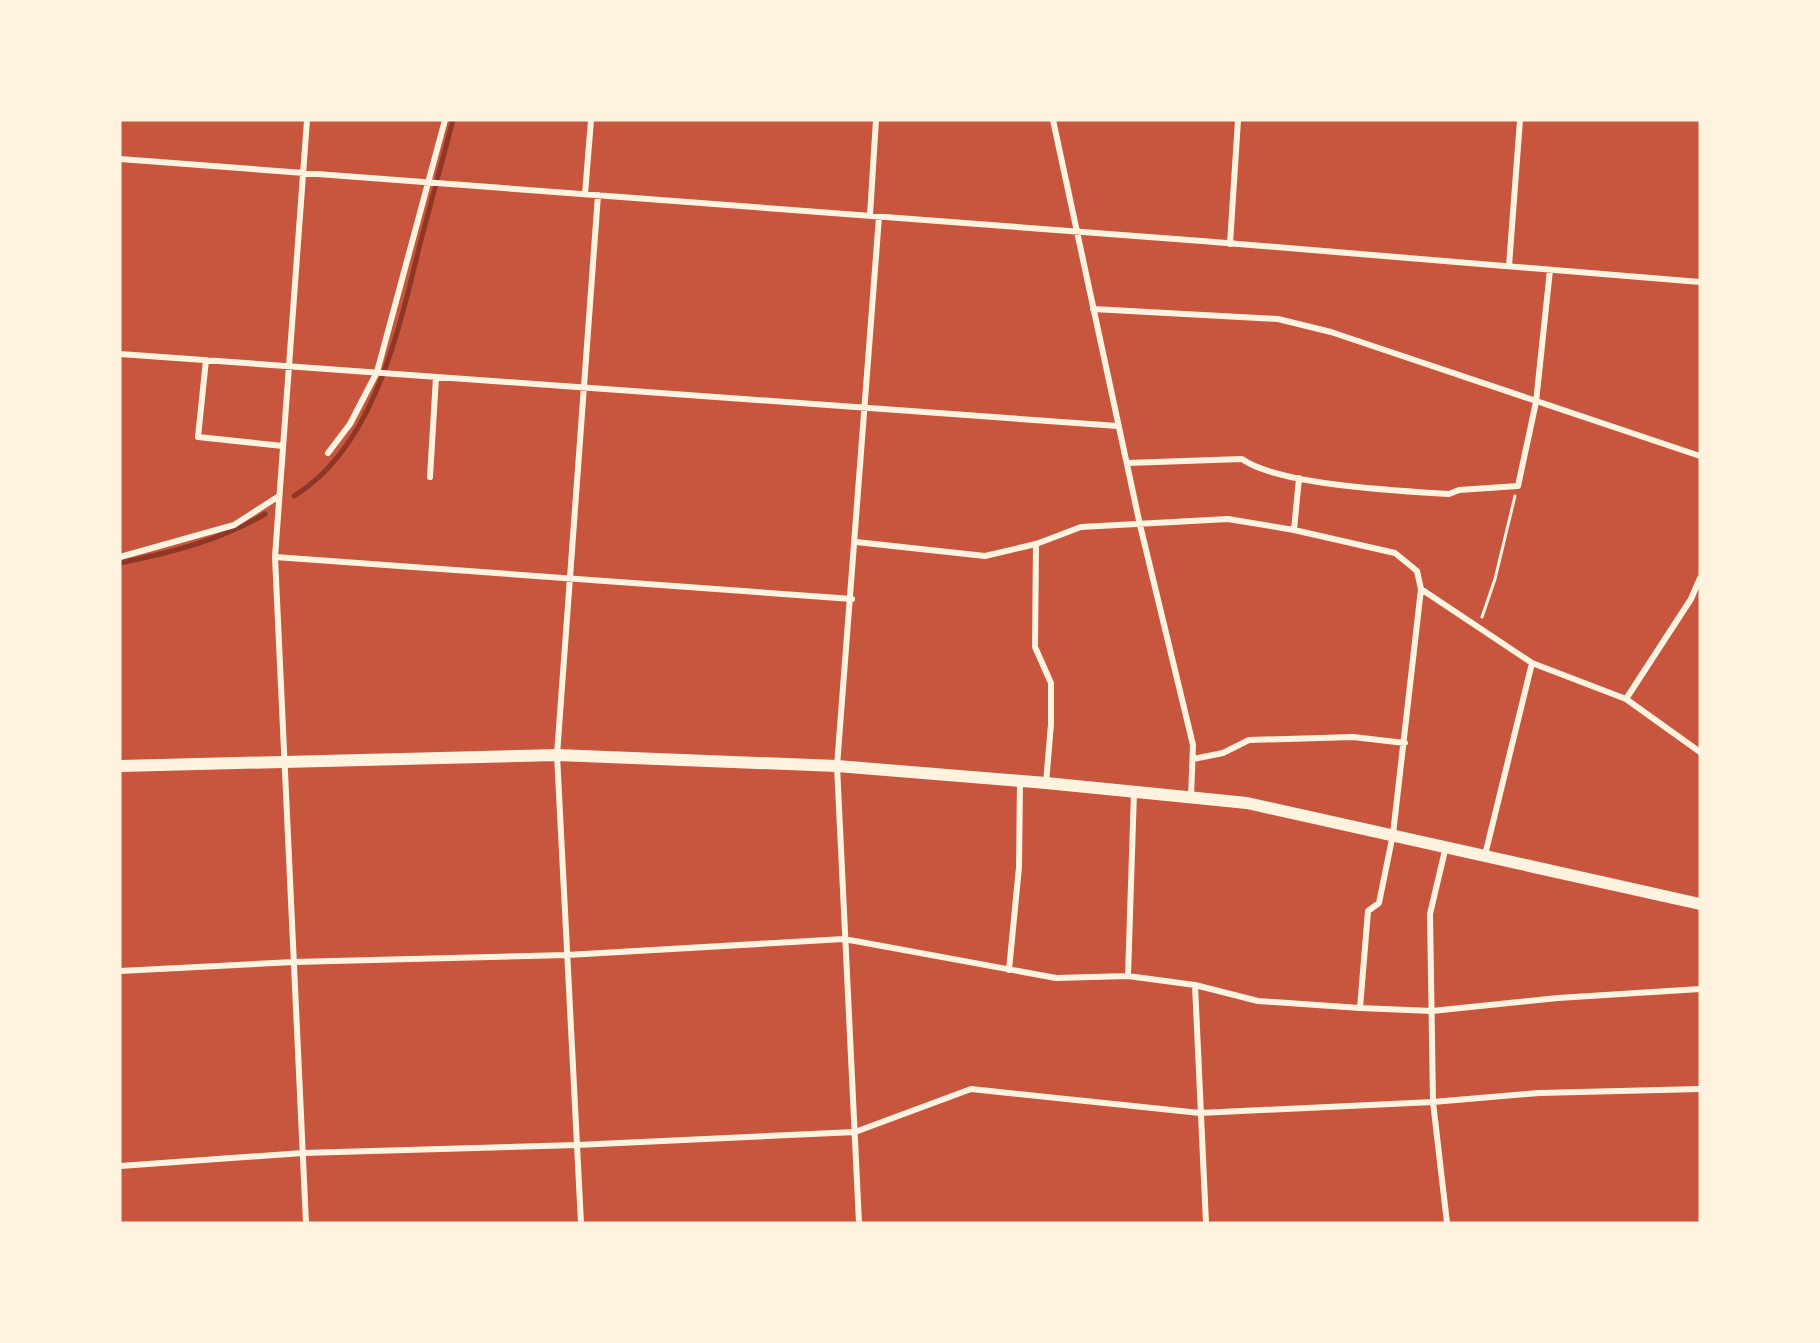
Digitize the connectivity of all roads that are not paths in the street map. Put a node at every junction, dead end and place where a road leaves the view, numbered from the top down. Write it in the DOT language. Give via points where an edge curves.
graph roads {
  1 [pos="307,120"];
  2 [pos="445,120"];
  3 [pos="591,120"];
  4 [pos="876,120"];
  5 [pos="1053,120"];
  6 [pos="1238,120"];
  7 [pos="1520,120"];
  8 [pos="120,159"];
  9 [pos="303,173"];
  10 [pos="430,182"];
  11 [pos="585,194"];
  12 [pos="598,195"];
  13 [pos="870,215"];
  14 [pos="879,217"];
  15 [pos="1077,232"];
  16 [pos="1230,244"];
  17 [pos="1509,266"];
  18 [pos="1550,270"];
  19 [pos="1700,282"];
  20 [pos="1093,309"];
  21 [pos="120,354"];
  22 [pos="206,360"];
  23 [pos="289,366"];
  24 [pos="377,372"];
  25 [pos="436,377"];
  26 [pos="584,388"];
  27 [pos="1536,402"];
  28 [pos="865,408"];
  29 [pos="1118,426"];
  30 [pos="283,446"];
  31 [pos="328,453"];
  32 [pos="1700,456"];
  33 [pos="1126,463"];
  34 [pos="430,477"];
  35 [pos="1299,478"];
  36 [pos="279,496"];
  37 [pos="1140,525"];
  38 [pos="1294,530"];
  39 [pos="856,542"];
  40 [pos="1036,544"];
  41 [pos="120,557"];
  42 [pos="275,557"];
  43 [pos="1700,578"];
  44 [pos="572,579"];
  45 [pos="1421,589"];
  46 [pos="852,599"];
  47 [pos="1532,663"];
  48 [pos="1626,699"];
  49 [pos="1405,743"];
  50 [pos="1700,752"];
  51 [pos="557,754"];
  52 [pos="1193,759"];
  53 [pos="283,764"];
  54 [pos="120,766"];
  55 [pos="837,766"];
  56 [pos="1020,782"];
  57 [pos="1046,783"];
  58 [pos="1134,791"];
  59 [pos="1191,798"];
  60 [pos="1392,834"];
  61 [pos="1446,846"];
  62 [pos="1485,855"];
  63 [pos="1700,904"];
  64 [pos="844,939"];
  65 [pos="567,955"];
  66 [pos="294,962"];
  67 [pos="1009,969"];
  68 [pos="120,971"];
  69 [pos="1128,976"];
  70 [pos="1195,985"];
  71 [pos="1700,990"];
  72 [pos="1360,1008"];
  73 [pos="1432,1011"];
  74 [pos="1700,1089"];
  75 [pos="1433,1102"];
  76 [pos="1200,1113"];
  77 [pos="855,1132"];
  78 [pos="577,1145"];
  79 [pos="303,1153"];
  80 [pos="120,1166"];
  81 [pos="306,1223"];
  82 [pos="581,1223"];
  83 [pos="860,1223"];
  84 [pos="1206,1223"];
  85 [pos="1447,1223"];
  1 -- 9 [label="street"];
  2 -- 10 [label="street"];
  3 -- 11 [label="street"];
  4 -- 13 [label="street"];
  5 -- 15 [label="street"];
  6 -- 16 [label="street"];
  7 -- 17 [label="street"];
  8 -- 9 [label="street"];
  9 -- 10 [label="street"];
  9 -- 23 [label="street"];
  10 -- 11 [label="street"];
  10 -- 24 [label="street"];
  11 -- 12 [label="street"];
  12 -- 13 [label="street"];
  12 -- 26 [label="street"];
  13 -- 14 [label="street"];
  14 -- 15 [label="street"];
  14 -- 28 [label="street"];
  15 -- 16 [label="street"];
  15 -- 20 [label="street"];
  16 -- 17 [label="street"];
  17 -- 18 [label="street"];
  18 -- 19 [label="street"];
  18 -- 27 [label="street"];
  20 -- 27 [label="street" via="1278,319 1331,332"];
  20 -- 29 [label="street"];
  21 -- 22 [label="street"];
  22 -- 23 [label="street"];
  22 -- 30 [label="street" via="198,437"];
  23 -- 24 [label="street"];
  23 -- 30 [label="street"];
  24 -- 25 [label="street"];
  24 -- 31 [label="street" via="350,424"];
  25 -- 26 [label="street"];
  25 -- 34 [label="street"];
  26 -- 28 [label="street"];
  26 -- 44 [label="street"];
  27 -- 32 [label="street"];
  27 -- 35 [label="street" via="1518,486 1449,494"];
  28 -- 29 [label="street"];
  28 -- 39 [label="street"];
  29 -- 33 [label="street"];
  30 -- 36 [label="street"];
  33 -- 35 [label="street" via="1242,459 1254,468"];
  33 -- 37 [label="street"];
  35 -- 38 [label="street"];
  36 -- 41 [label="street" via="234,525"];
  36 -- 42 [label="street"];
  37 -- 38 [label="street" via="1228,519"];
  37 -- 40 [label="street" via="1081,527"];
  37 -- 52 [label="street" via="1193,745"];
  38 -- 45 [label="street" via="1395,553 1417,572"];
  39 -- 40 [label="street" via="985,556"];
  39 -- 46 [label="street"];
  40 -- 57 [label="street" via="1035,647 1051,683"];
  42 -- 44 [label="street"];
  42 -- 53 [label="street"];
  43 -- 48 [label="street" via="1691,599"];
  44 -- 46 [label="street"];
  44 -- 51 [label="street"];
  45 -- 47 [label="street"];
  45 -- 49 [label="street"];
  46 -- 55 [label="street"];
  47 -- 48 [label="street"];
  47 -- 62 [label="street"];
  48 -- 50 [label="street"];
  49 -- 52 [label="street" via="1353,737 1249,740 1223,753"];
  49 -- 60 [label="street"];
  51 -- 53 [label="main road"];
  51 -- 55 [label="main road"];
  51 -- 65 [label="street"];
  52 -- 59 [label="street"];
  53 -- 54 [label="main road"];
  53 -- 66 [label="street"];
  55 -- 56 [label="main road"];
  55 -- 64 [label="street"];
  56 -- 57 [label="main road"];
  56 -- 67 [label="street" via="1019,867"];
  57 -- 58 [label="main road"];
  58 -- 59 [label="main road"];
  58 -- 69 [label="street"];
  59 -- 60 [label="main road" via="1247,803"];
  60 -- 61 [label="main road"];
  60 -- 72 [label="street" via="1379,903 1368,911"];
  61 -- 62 [label="main road"];
  61 -- 73 [label="street" via="1430,914"];
  62 -- 63 [label="main road"];
  64 -- 65 [label="street"];
  64 -- 67 [label="street"];
  64 -- 77 [label="street"];
  65 -- 66 [label="street"];
  65 -- 78 [label="street"];
  66 -- 68 [label="street"];
  66 -- 79 [label="street"];
  67 -- 69 [label="street" via="1056,978"];
  69 -- 70 [label="street"];
  70 -- 72 [label="street" via="1258,1001"];
  70 -- 76 [label="street"];
  71 -- 73 [label="street" via="1558,998"];
  72 -- 73 [label="street"];
  73 -- 75 [label="street"];
  74 -- 75 [label="street" via="1539,1093"];
  75 -- 76 [label="street"];
  75 -- 85 [label="street"];
  76 -- 77 [label="street" via="971,1089"];
  76 -- 84 [label="street"];
  77 -- 78 [label="street"];
  77 -- 83 [label="street"];
  78 -- 79 [label="street"];
  78 -- 82 [label="street"];
  79 -- 80 [label="street"];
  79 -- 81 [label="street"];
}
